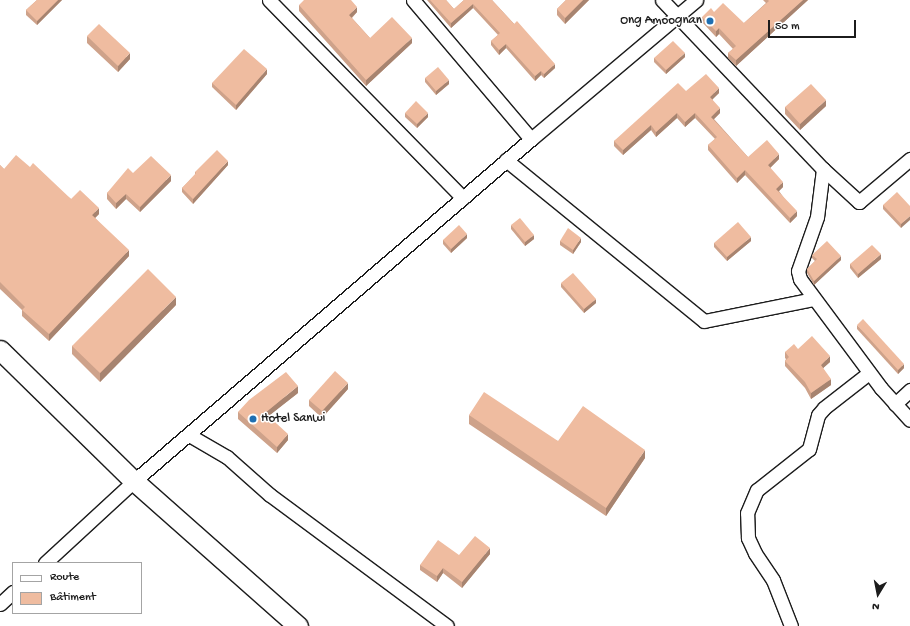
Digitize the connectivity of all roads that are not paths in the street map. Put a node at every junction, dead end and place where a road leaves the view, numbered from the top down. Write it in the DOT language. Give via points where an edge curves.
graph roads {
  1 [pos="268,0"];
  2 [pos="414,0"];
  3 [pos="662,0"];
  4 [pos="696,0"];
  5 [pos="677,17"];
  6 [pos="531,139"];
  7 [pos="506,160"];
  8 [pos="908,163"];
  9 [pos="823,169"];
  10 [pos="463,198"];
  11 [pos="813,299"];
  12 [pos="0,350"];
  13 [pos="870,373"];
  14 [pos="910,390"];
  15 [pos="895,404"];
  16 [pos="910,420"];
  17 [pos="189,435"];
  18 [pos="134,481"];
  19 [pos="46,562"];
  20 [pos="12,593"];
  21 [pos="0,604"];
  22 [pos="298,626"];
  23 [pos="447,626"];
  24 [pos="791,626"];
  1 -- 10 [label="street"];
  2 -- 6 [label="street"];
  3 -- 5 [label="street"];
  4 -- 5 [label="street"];
  5 -- 6 [label="street"];
  5 -- 9 [label="street"];
  6 -- 7 [label="street"];
  7 -- 10 [label="street"];
  7 -- 11 [label="street" via="704,320"];
  8 -- 9 [label="street" via="859,202"];
  9 -- 11 [label="street" via="817,217 798,271"];
  10 -- 17 [label="street"];
  11 -- 13 [label="street"];
  12 -- 18 [label="street"];
  13 -- 15 [label="street"];
  13 -- 24 [label="street" via="824,408 818,415 809,449 757,490 747,513 748,538 755,554 773,580"];
  14 -- 15 [label="street"];
  15 -- 16 [label="street"];
  17 -- 18 [label="street"];
  17 -- 23 [label="street" via="227,457 270,495"];
  18 -- 19 [label="street"];
  18 -- 22 [label="street"];
  20 -- 21 [label="street"];
}
